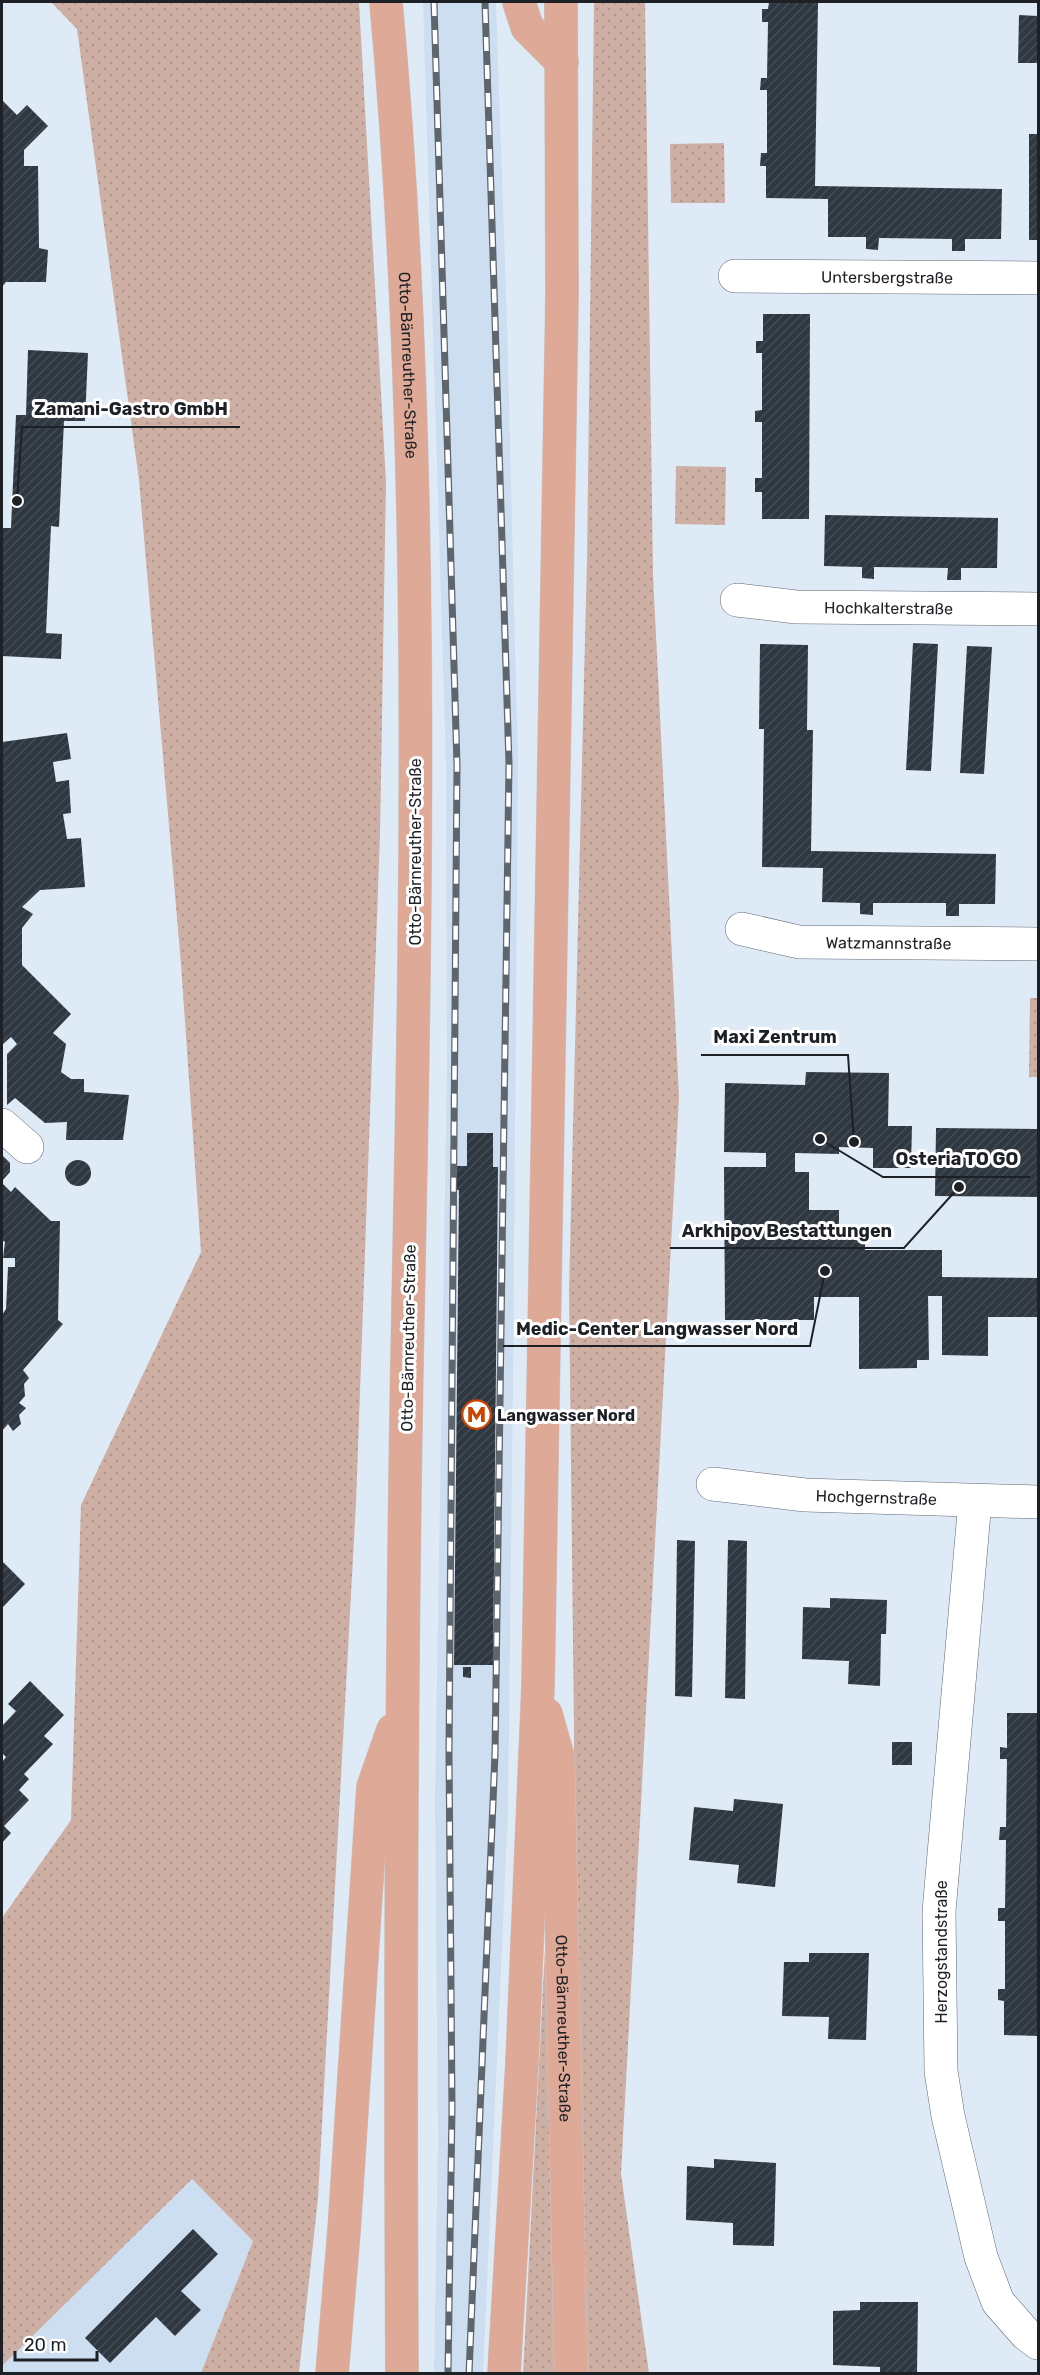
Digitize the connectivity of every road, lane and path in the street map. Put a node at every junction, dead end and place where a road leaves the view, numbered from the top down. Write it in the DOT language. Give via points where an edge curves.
graph roads {
  1 [pos="386,2"];
  2 [pos="519,2"];
  3 [pos="561,2"];
  4 [pos="562,62"];
  5 [pos="735,276"];
  6 [pos="1038,278"];
  7 [pos="737,600"];
  8 [pos="1038,609"];
  9 [pos="742,930"];
  10 [pos="1038,944"];
  11 [pos="2,1125"];
  12 [pos="27,1147"];
  13 [pos="713,1484"];
  14 [pos="975,1501"];
  15 [pos="1038,1502"];
  16 [pos="538,1686"];
  17 [pos="402,1702"];
  18 [pos="1038,2343"];
  19 [pos="332,2373"];
  20 [pos="402,2373"];
  21 [pos="504,2373"];
  22 [pos="571,2373"];
  1 -- 17 [label="main road, Otto-Bärnreuther-Straße" via="407,344 416,710"];
  2 -- 4 [label="main road" via="527,27"];
  3 -- 4 [label="main road, Otto-Bärnreuther-Straße"];
  4 -- 16 [label="main road, Otto-Bärnreuther-Straße" via="562,306"];
  5 -- 6 [label="street, Untersbergstraße"];
  7 -- 8 [label="street, Hochkalterstraße" via="796,607"];
  9 -- 10 [label="street, Watzmannstraße" via="799,942"];
  11 -- 12 [label="street"];
  13 -- 14 [label="street, Hochgernstraße" via="806,1495"];
  14 -- 15 [label="street, Hochgernstraße"];
  14 -- 18 [label="street, Herzogstandstraße" via="939,1911 941,2071 981,2257 998,2302"];
  16 -- 21 [label="main road, Otto-Bärnreuther-Straße"];
  16 -- 22 [label="main road, Otto-Bärnreuther-Straße" via="558,1757"];
  17 -- 19 [label="main road, Otto-Bärnreuther-Straße" via="373,1787"];
  17 -- 20 [label="main road, Otto-Bärnreuther-Straße"];
}
